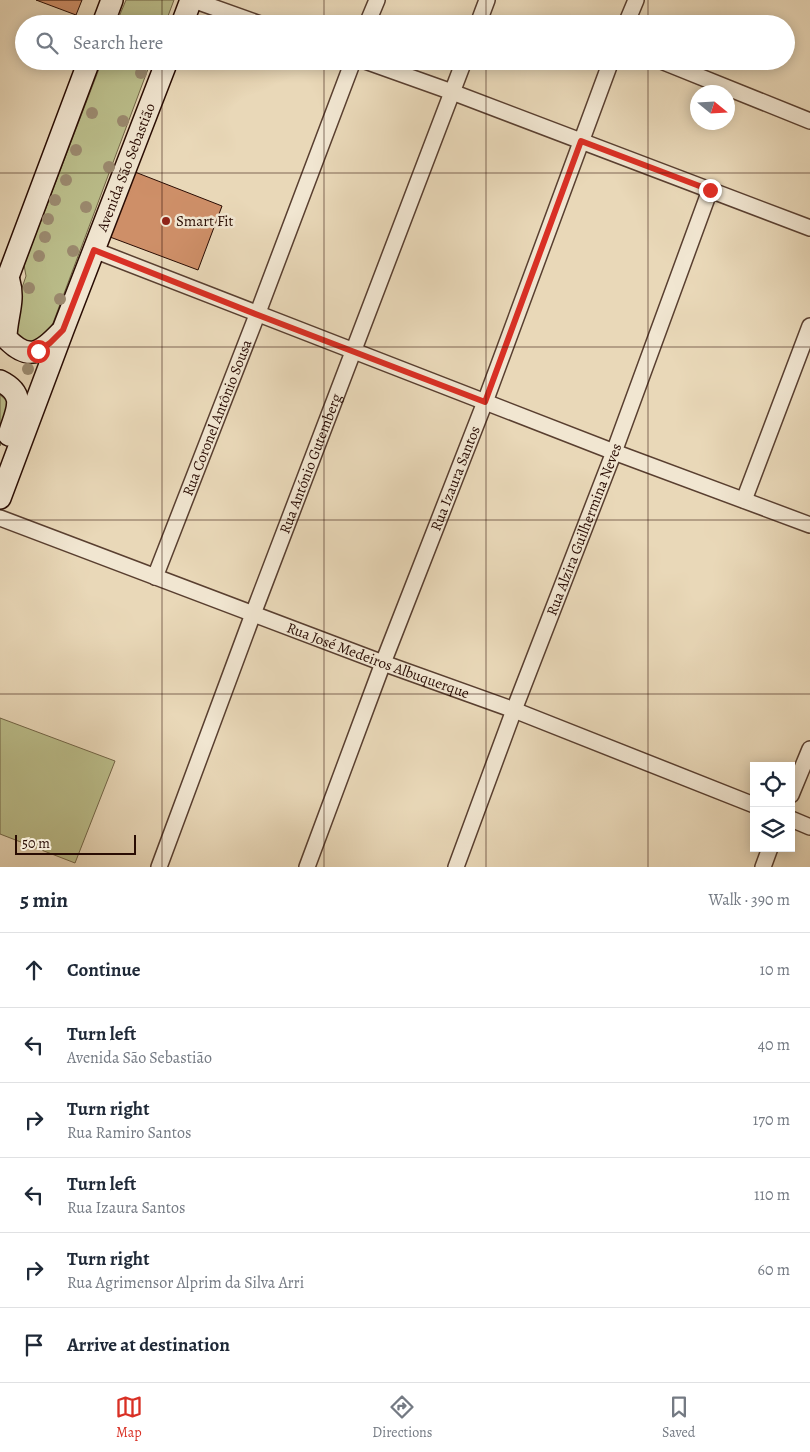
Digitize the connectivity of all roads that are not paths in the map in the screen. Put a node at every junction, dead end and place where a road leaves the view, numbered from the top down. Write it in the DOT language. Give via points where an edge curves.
graph roads {
  1 [pos="112,0"];
  2 [pos="192,0"];
  3 [pos="377,0"];
  4 [pos="488,0"];
  5 [pos="636,0"];
  6 [pos="106,15"];
  7 [pos="186,15"];
  8 [pos="234,15"];
  9 [pos="371,15"];
  10 [pos="482,15"];
  11 [pos="630,15"];
  12 [pos="86,70"];
  13 [pos="164,70"];
  14 [pos="350,70"];
  15 [pos="390,70"];
  16 [pos="461,70"];
  17 [pos="609,70"];
  18 [pos="683,70"];
  19 [pos="452,92"];
  20 [pos="810,121"];
  21 [pos="581,141"];
  22 [pos="710,190"];
  23 [pos="810,228"];
  24 [pos="94,250"];
  25 [pos="8,278"];
  26 [pos="0,298"];
  27 [pos="258,315"];
  28 [pos="810,326"];
  29 [pos="63,330"];
  30 [pos="354,352"];
  31 [pos="0,381"];
  32 [pos="485,402"];
  33 [pos="614,452"];
  34 [pos="7,477"];
  35 [pos="0,498"];
  36 [pos="744,500"];
  37 [pos="0,518"];
  38 [pos="810,525"];
  39 [pos="155,577"];
  40 [pos="253,614"];
  41 [pos="383,662"];
  42 [pos="514,710"];
  43 [pos="810,748"];
  44 [pos="795,785"];
  45 [pos="750,803"];
  46 [pos="795,821"];
  47 [pos="810,827"];
  48 [pos="769,852"];
  49 [pos="159,867"];
  50 [pos="307,867"];
  51 [pos="456,867"];
  52 [pos="763,867"];
  1 -- 6 [label="street"];
  2 -- 7 [label="street"];
  2 -- 8 [label="street"];
  3 -- 9 [label="street"];
  4 -- 10 [label="street"];
  5 -- 11 [label="street"];
  12 -- 25 [label="street"];
  13 -- 24 [label="street, Avenida São Sebastião"];
  14 -- 27 [label="street, Rua Coronel Antônio Sousa"];
  15 -- 19 [label="street"];
  16 -- 19 [label="street, Rua António Gutemberg"];
  17 -- 21 [label="street, Rua Izaura Santos"];
  18 -- 20 [label="street"];
  19 -- 21 [label="street"];
  19 -- 30 [label="street, Rua António Gutemberg"];
  21 -- 22 [label="street"];
  21 -- 32 [label="street, Rua Izaura Santos"];
  22 -- 23 [label="street"];
  22 -- 33 [label="street, Rua Alzira Guilhermina Neves"];
  24 -- 27 [label="street"];
  24 -- 29 [label="street, Avenida São Sebastião"];
  25 -- 26 [label="street"];
  25 -- 29 [label="street" via="12,290 6,338 16,349 38,351"];
  27 -- 30 [label="street"];
  27 -- 39 [label="street, Rua Coronel Antônio Sousa"];
  28 -- 36 [label="street"];
  29 -- 34 [label="street, Avenida São Sebastião"];
  30 -- 32 [label="street"];
  30 -- 40 [label="street, Rua António Gutemberg"];
  31 -- 34 [label="street" via="14,391 18,402 17,415 4,449"];
  32 -- 33 [label="street"];
  32 -- 41 [label="street, Rua Izaura Santos"];
  33 -- 36 [label="street"];
  33 -- 42 [label="street, Rua Alzira Guilhermina Neves"];
  34 -- 35 [label="street, Avenida São Sebastião"];
  36 -- 38 [label="street"];
  37 -- 39 [label="street, Rua José Medeiros Albuquerque"];
  39 -- 40 [label="street, Rua José Medeiros Albuquerque"];
  40 -- 41 [label="street, Rua José Medeiros Albuquerque"];
  40 -- 49 [label="street, Rua António Gutemberg"];
  41 -- 42 [label="street, Rua José Medeiros Albuquerque"];
  41 -- 50 [label="street, Rua Izaura Santos"];
  42 -- 45 [label="street, Rua José Medeiros Albuquerque"];
  42 -- 51 [label="street, Rua Alzira Guilhermina Neves"];
  43 -- 44 [label="street"];
  46 -- 47 [label="street"];
  48 -- 52 [label="street"];
}
